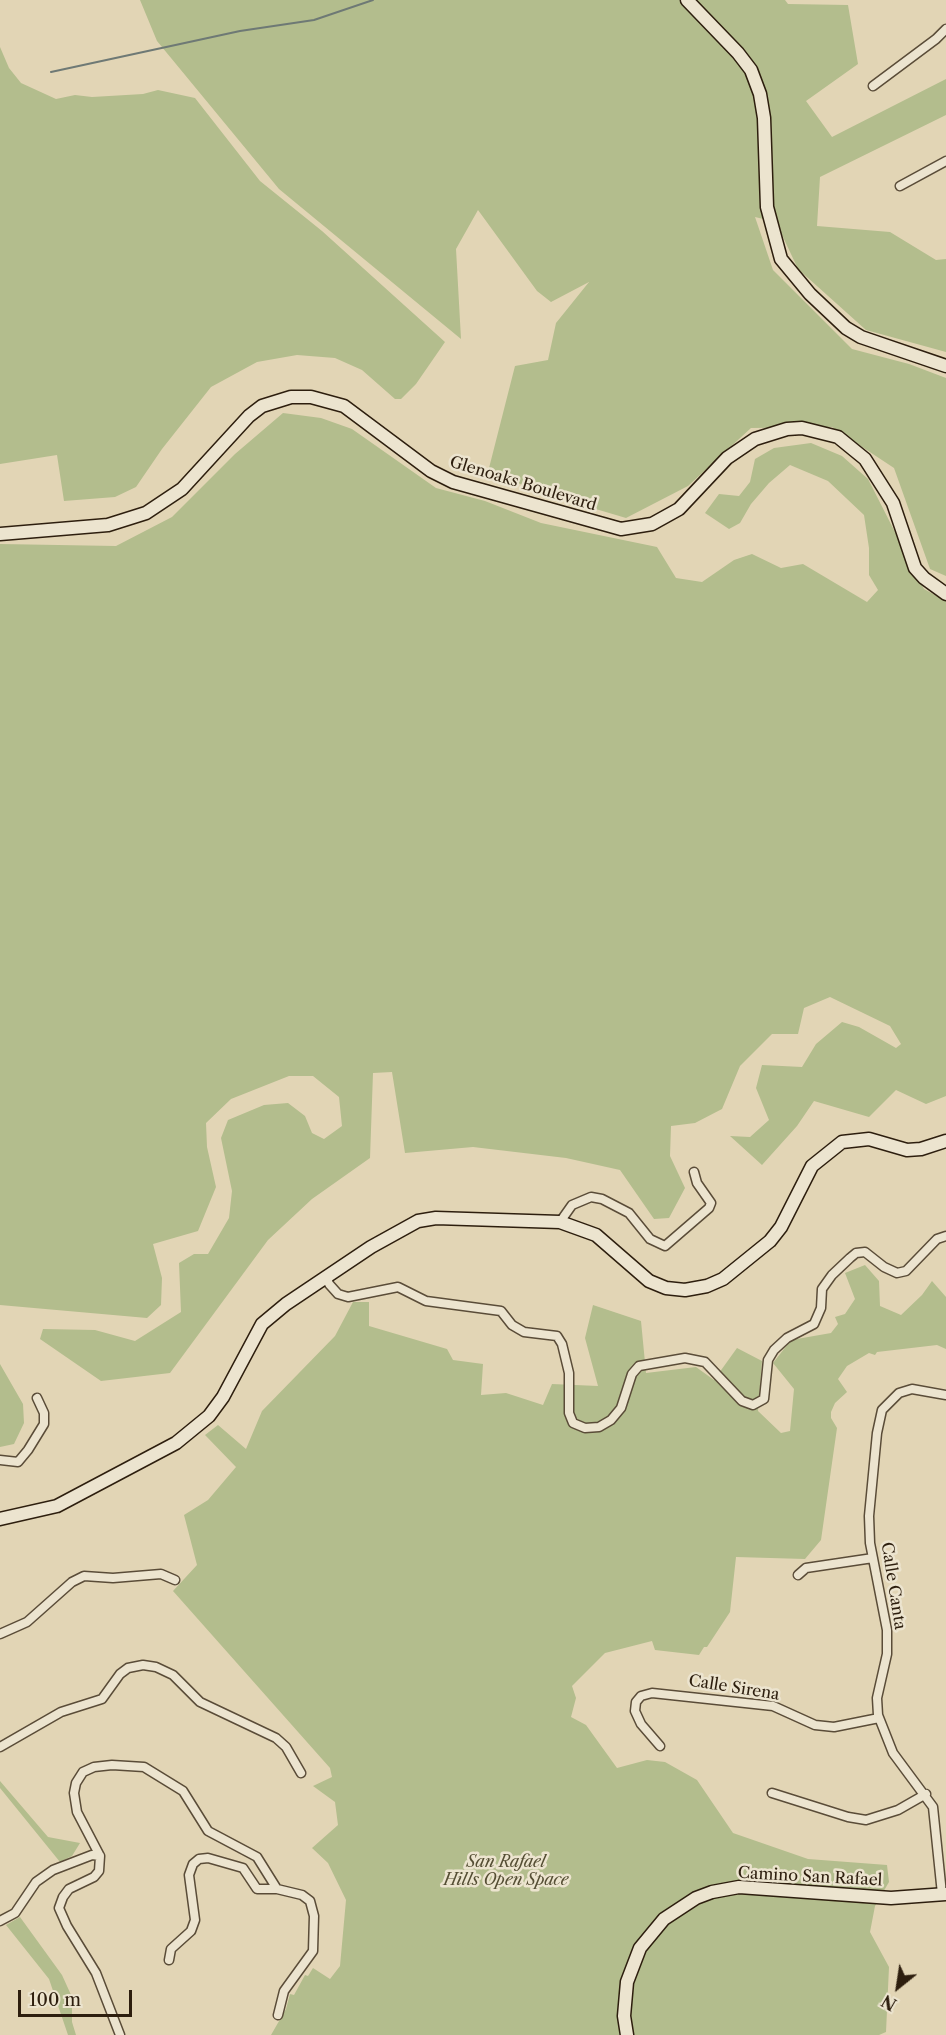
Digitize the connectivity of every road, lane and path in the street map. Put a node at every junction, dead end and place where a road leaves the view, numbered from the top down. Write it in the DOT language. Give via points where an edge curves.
graph roads {
  1 [pos="687,0"];
  2 [pos="946,29"];
  3 [pos="873,86"];
  4 [pos="946,161"];
  5 [pos="900,186"];
  6 [pos="946,366"];
  7 [pos="0,534"];
  8 [pos="946,594"];
  9 [pos="946,1141"];
  10 [pos="694,1172"];
  11 [pos="560,1222"];
  12 [pos="946,1236"];
  13 [pos="327,1277"];
  14 [pos="946,1395"];
  15 [pos="37,1398"];
  16 [pos="0,1460"];
  17 [pos="0,1519"];
  18 [pos="873,1558"];
  19 [pos="798,1575"];
  20 [pos="175,1580"];
  21 [pos="0,1634"];
  22 [pos="879,1718"];
  23 [pos="660,1746"];
  24 [pos="0,1748"];
  25 [pos="301,1773"];
  26 [pos="772,1793"];
  27 [pos="926,1794"];
  28 [pos="100,1856"];
  29 [pos="278,1888"];
  30 [pos="944,1894"];
  31 [pos="0,1921"];
  32 [pos="169,1960"];
  33 [pos="278,2015"];
  34 [pos="120,2035"];
  35 [pos="627,2035"];
  1 -- 6 [label="street" via="738,53 751,70 760,94 766,207 781,259 846,328 861,337"];
  2 -- 3 [label="street"];
  4 -- 5 [label="street"];
  7 -- 8 [label="street, Glenoaks Boulevard" via="108,525 146,513 182,489 249,416 262,406 291,397 310,397 344,406 431,471 453,482 621,529 652,524 679,509 727,458 755,439 802,428 838,437 865,459 893,503 915,568"];
  9 -- 11 [label="street" via="907,1150 869,1139 842,1142 812,1166 770,1241 723,1279 707,1286 685,1290 649,1281 596,1235"];
  10 -- 11 [label="street" via="710,1208 665,1246 650,1239 629,1213 602,1199 591,1197 572,1205"];
  11 -- 13 [label="street" via="436,1218 418,1221"];
  12 -- 13 [label="street" via="937,1239 906,1271 897,1273 865,1252 856,1253 822,1289 821,1308 814,1324 774,1350 768,1360 764,1399 753,1405 742,1401 705,1362 685,1358 639,1366 632,1374 621,1408 611,1420 600,1427 585,1428 573,1423 568,1413 569,1373 557,1336 524,1332 501,1311 426,1301 398,1287 348,1297 338,1294"];
  13 -- 17 [label="street" via="262,1324 223,1397 209,1416 176,1443 57,1506"];
  14 -- 18 [label="street, Calle Canta" via="912,1389 899,1393 882,1410 869,1516"];
  15 -- 16 [label="street" via="44,1424 18,1462"];
  18 -- 19 [label="street" via="806,1568"];
  18 -- 22 [label="street, Calle Canta" via="887,1629 877,1698"];
  20 -- 21 [label="street" via="161,1574 84,1576 27,1622"];
  22 -- 23 [label="street, Calle Sirena" via="834,1727 815,1725 773,1706 652,1693 641,1696 635,1711"];
  22 -- 27 [label="street, Calle Canta" via="893,1752"];
  24 -- 25 [label="street" via="61,1712 102,1699 120,1674 143,1665 172,1675 200,1702 276,1738"];
  26 -- 27 [label="street" via="866,1820 898,1810"];
  27 -- 30 [label="street, Calle Canta" via="933,1807"];
  28 -- 29 [label="street" via="77,1812 76,1783 83,1772 94,1767 129,1764 144,1767 183,1791 202,1826 217,1839 257,1857"];
  28 -- 31 [label="street" via="92,1855 52,1870 36,1882 15,1913"];
  28 -- 34 [label="street" via="99,1871 69,1889 59,1908 96,1973"];
  29 -- 32 [label="street" via="257,1889 243,1868 199,1859 189,1875 195,1920 191,1931 171,1949"];
  29 -- 33 [label="street" via="310,1901 314,1917 313,1952 284,1991"];
  30 -- 35 [label="street, Camino San Rafael" via="891,1898 739,1887 696,1898 664,1919 640,1948 627,1982"];
}
